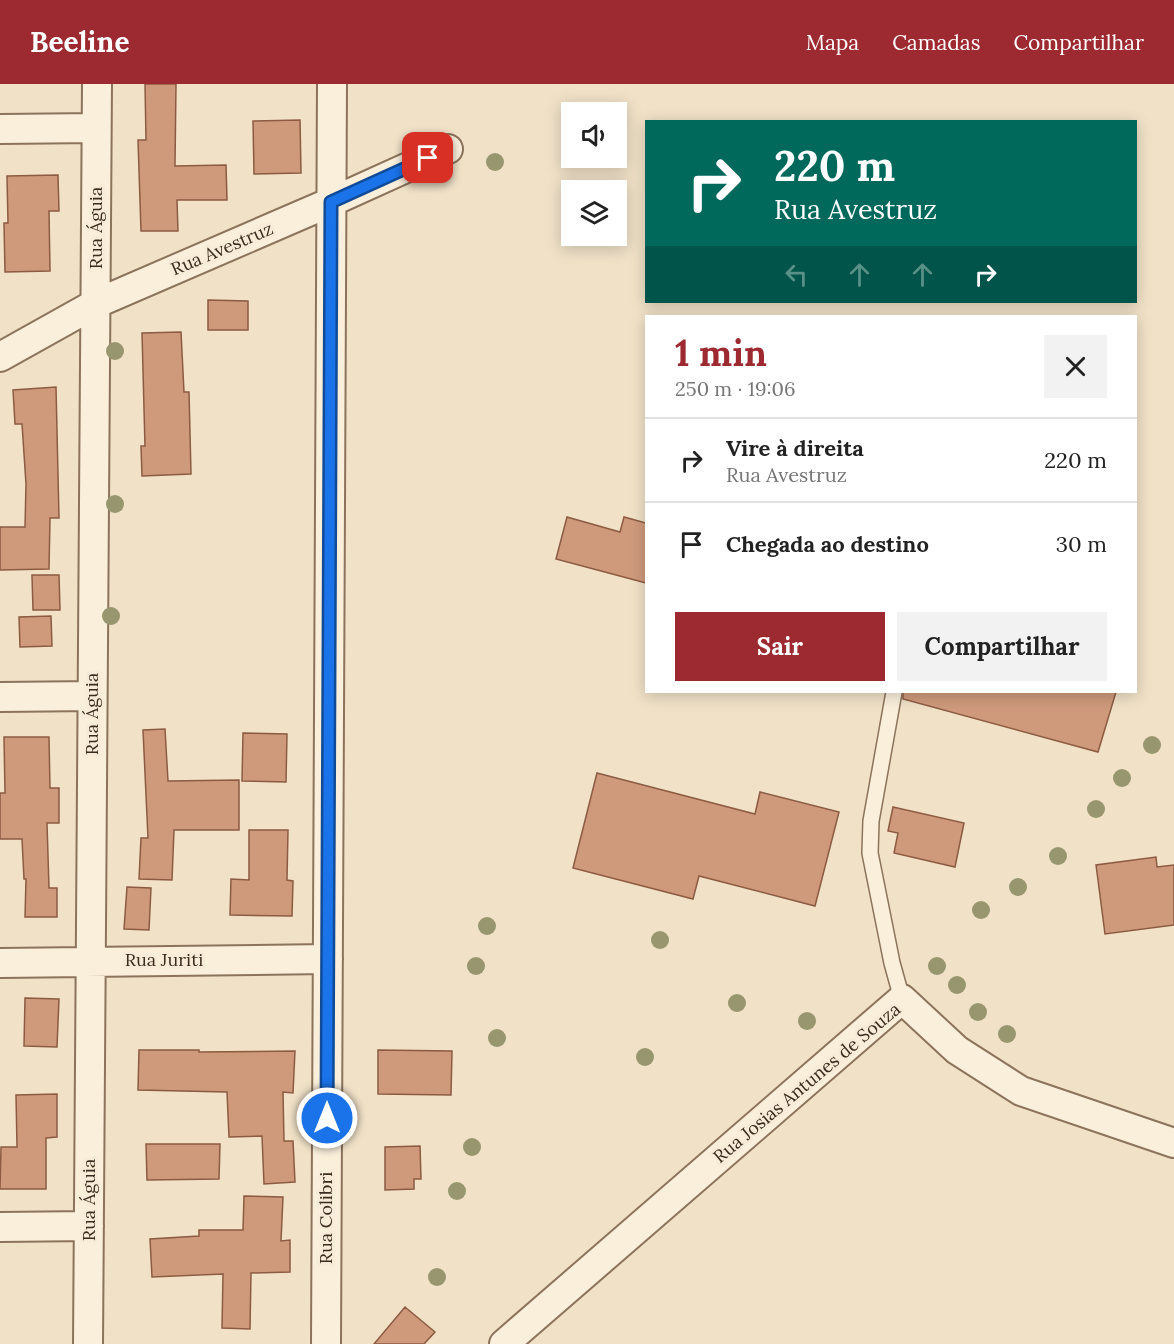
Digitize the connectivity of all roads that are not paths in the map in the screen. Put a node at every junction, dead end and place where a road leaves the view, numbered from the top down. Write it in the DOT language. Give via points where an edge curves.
graph roads {
  1 [pos="97,84"];
  2 [pos="332,84"];
  3 [pos="96,128"];
  4 [pos="0,129"];
  5 [pos="447,149"];
  6 [pos="331,202"];
  7 [pos="95,304"];
  8 [pos="0,357"];
  9 [pos="894,693"];
  10 [pos="93,696"];
  11 [pos="0,697"];
  12 [pos="328,959"];
  13 [pos="90,960"];
  14 [pos="0,963"];
  15 [pos="902,999"];
  16 [pos="1174,1143"];
  17 [pos="89,1226"];
  18 [pos="0,1227"];
  19 [pos="88,1344"];
  20 [pos="326,1344"];
  21 [pos="504,1344"];
  1 -- 3 [label="street, Rua Águia"];
  2 -- 6 [label="street, Rua Colibri"];
  3 -- 4 [label="street"];
  3 -- 7 [label="street, Rua Águia"];
  5 -- 6 [label="street, Rua Avestruz"];
  6 -- 7 [label="street, Rua Avestruz"];
  6 -- 12 [label="street, Rua Colibri"];
  7 -- 8 [label="street, Rua Avestruz"];
  7 -- 10 [label="street, Rua Águia"];
  9 -- 15 [label="lane" via="871,821 870,853"];
  10 -- 11 [label="street"];
  10 -- 13 [label="street, Rua Águia"];
  12 -- 13 [label="street, Rua Juriti"];
  12 -- 20 [label="street, Rua Colibri"];
  13 -- 14 [label="street, Rua Juriti"];
  13 -- 17 [label="street, Rua Águia"];
  15 -- 16 [label="street, Rua Josias Antunes de Souza" via="957,1050 1021,1091"];
  15 -- 21 [label="street, Rua Josias Antunes de Souza"];
  17 -- 18 [label="street"];
  17 -- 19 [label="street, Rua Águia"];
}
